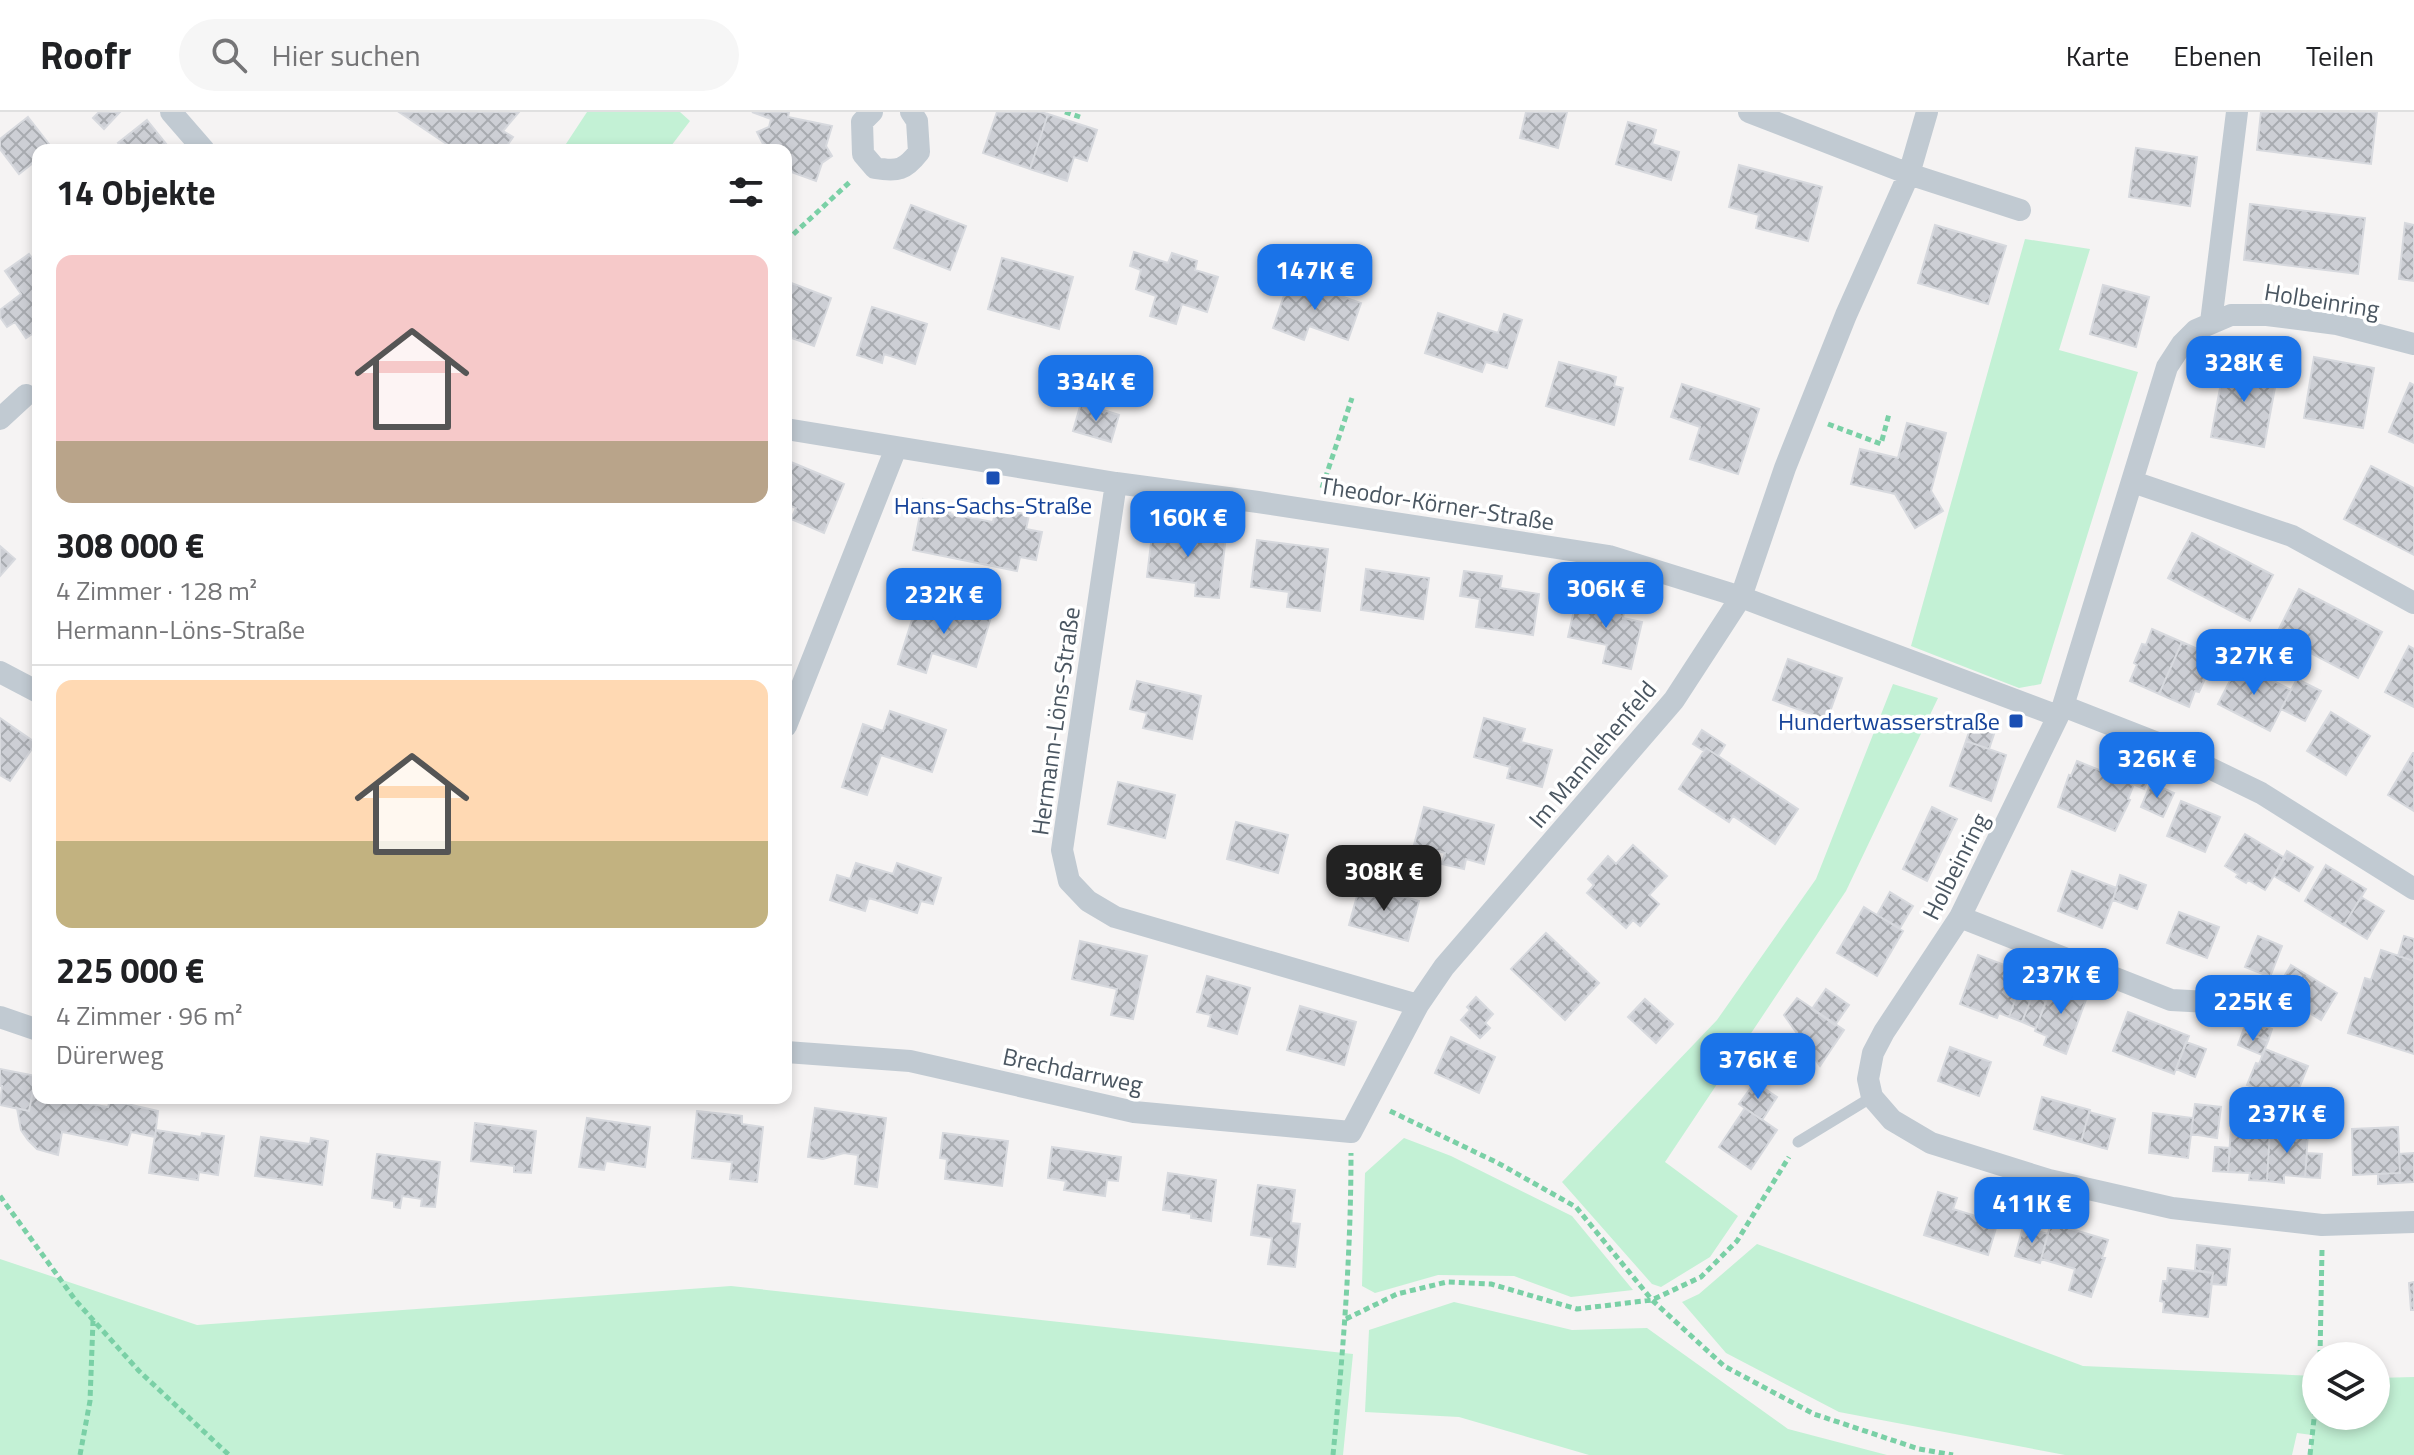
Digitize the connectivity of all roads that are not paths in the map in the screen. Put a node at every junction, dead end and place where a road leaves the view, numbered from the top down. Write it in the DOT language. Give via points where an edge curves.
graph roads {
  1 [pos="171,112"];
  2 [pos="872,112"];
  3 [pos="911,112"];
  4 [pos="1749,112"];
  5 [pos="1927,112"];
  6 [pos="2237,112"];
  7 [pos="199,144"];
  8 [pos="1909,174"];
  9 [pos="2020,210"];
  10 [pos="2211,322"];
  11 [pos="2414,344"];
  12 [pos="26,395"];
  13 [pos="0,419"];
  14 [pos="792,430"];
  15 [pos="896,448"];
  16 [pos="2133,482"];
  17 [pos="1116,483"];
  18 [pos="1741,597"];
  19 [pos="2414,603"];
  20 [pos="0,672"];
  21 [pos="32,689"];
  22 [pos="792,711"];
  23 [pos="2060,711"];
  24 [pos="2414,889"];
  25 [pos="1960,917"];
  26 [pos="2209,1002"];
  27 [pos="1418,1005"];
  28 [pos="0,1017"];
  29 [pos="32,1028"];
  30 [pos="792,1052"];
  31 [pos="1872,1097"];
  32 [pos="1351,1132"];
  33 [pos="1798,1142"];
  34 [pos="2414,1222"];
  1 -- 7 [label="street"];
  2 -- 3 [label="street" via="862,122 863,154 875,168 891,171 908,166 919,152 917,121"];
  4 -- 8 [label="street"];
  5 -- 8 [label="street, Im Mannlehenfeld"];
  6 -- 10 [label="street"];
  8 -- 9 [label="street"];
  8 -- 18 [label="street, Im Mannlehenfeld" via="1805,416"];
  10 -- 11 [label="street, Holbeinring" via="2231,315 2267,315 2337,324"];
  10 -- 16 [label="street, Holbeinring" via="2182,344 2167,367"];
  12 -- 13 [label="street"];
  14 -- 15 [label="street, Theodor-Körner-Straße"];
  15 -- 17 [label="street, Theodor-Körner-Straße"];
  15 -- 22 [label="street"];
  16 -- 19 [label="street" via="2292,536"];
  16 -- 23 [label="street, Holbeinring"];
  17 -- 18 [label="street, Theodor-Körner-Straße" via="1609,556"];
  17 -- 27 [label="street, Hermann-Löns-Straße" via="1062,850 1069,881 1088,901 1115,917"];
  18 -- 23 [label="street, Theodor-Körner-Straße"];
  18 -- 27 [label="street, Im Mannlehenfeld" via="1674,700 1444,967"];
  20 -- 21 [label="street"];
  23 -- 24 [label="street" via="2160,744 2261,793"];
  23 -- 25 [label="street, Holbeinring"];
  25 -- 26 [label="street" via="2171,1000"];
  25 -- 31 [label="street, Holbeinring" via="1873,1053 1868,1079"];
  27 -- 32 [label="street, Im Mannlehenfeld"];
  28 -- 29 [label="street"];
  30 -- 32 [label="street, Brechdarrweg" via="910,1061 1134,1112"];
  31 -- 33 [label="lane"];
  31 -- 34 [label="street" via="1892,1120 1931,1143 2049,1180 2172,1208 2322,1225"];
}
